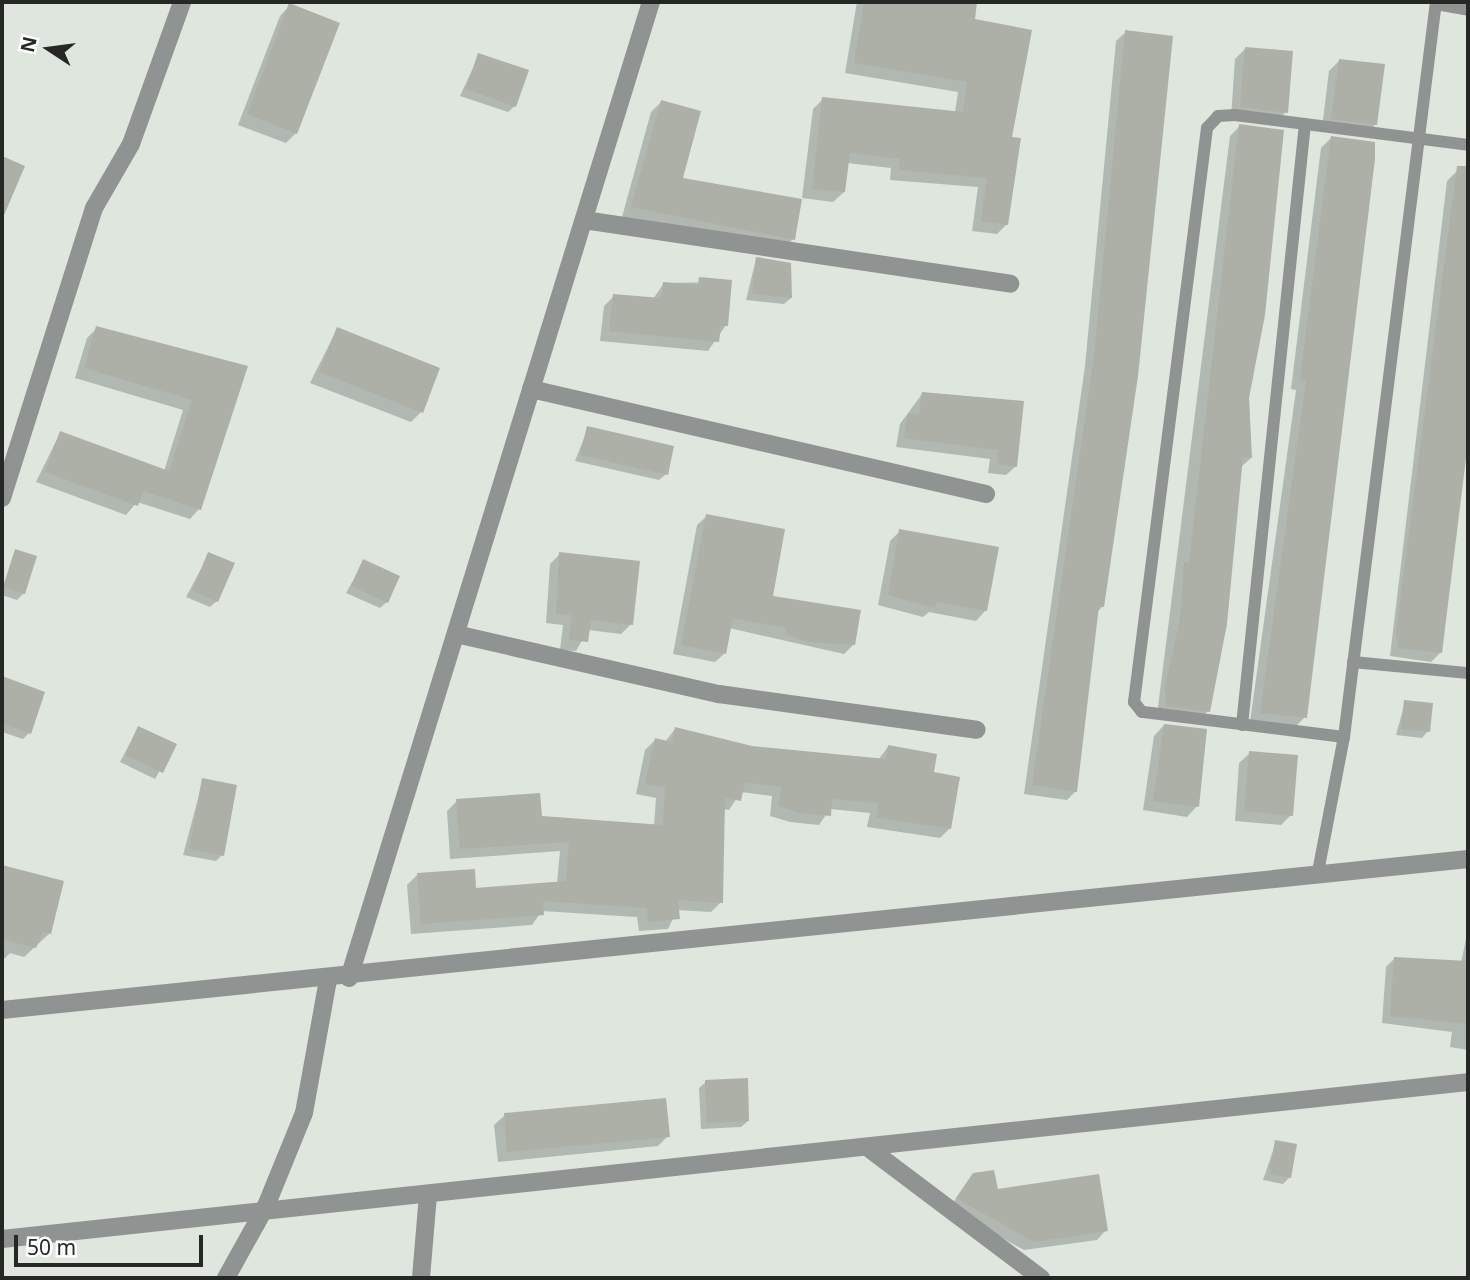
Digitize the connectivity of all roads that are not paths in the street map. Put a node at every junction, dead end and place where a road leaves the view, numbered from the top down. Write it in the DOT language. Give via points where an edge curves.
graph roads {
  1 [pos="182,2"];
  2 [pos="651,2"];
  3 [pos="1438,2"];
  4 [pos="1468,7"];
  5 [pos="1305,124"];
  6 [pos="1419,138"];
  7 [pos="1468,145"];
  8 [pos="584,220"];
  9 [pos="1010,284"];
  10 [pos="531,389"];
  11 [pos="986,494"];
  12 [pos="2,498"];
  13 [pos="456,634"];
  14 [pos="1353,662"];
  15 [pos="1468,673"];
  16 [pos="1242,725"];
  17 [pos="977,730"];
  18 [pos="1344,737"];
  19 [pos="1468,859"];
  20 [pos="1317,877"];
  21 [pos="349,978"];
  22 [pos="328,980"];
  23 [pos="2,1010"];
  24 [pos="1468,1082"];
  25 [pos="871,1150"];
  26 [pos="428,1194"];
  27 [pos="266,1206"];
  28 [pos="2,1238"];
  29 [pos="226,1278"];
  30 [pos="421,1278"];
  31 [pos="1041,1278"];
  1 -- 12 [label="street" via="131,144 93,208"];
  2 -- 8 [label="street"];
  3 -- 4 [label="street"];
  3 -- 6 [label="lane"];
  5 -- 6 [label="lane"];
  5 -- 16 [label="lane"];
  5 -- 16 [label="lane" via="1218,116 1207,128 1134,693 1142,712"];
  6 -- 7 [label="lane"];
  6 -- 14 [label="lane"];
  8 -- 9 [label="street"];
  8 -- 10 [label="street"];
  10 -- 11 [label="street"];
  10 -- 13 [label="street"];
  13 -- 17 [label="street" via="719,694"];
  13 -- 21 [label="street"];
  14 -- 15 [label="lane"];
  14 -- 18 [label="lane"];
  16 -- 18 [label="lane"];
  18 -- 20 [label="lane"];
  19 -- 20 [label="street"];
  20 -- 21 [label="street" via="667,939"];
  21 -- 22 [label="street"];
  22 -- 23 [label="street"];
  22 -- 27 [label="street" via="304,1113"];
  24 -- 25 [label="street"];
  25 -- 26 [label="street"];
  25 -- 31 [label="street"];
  26 -- 27 [label="street"];
  26 -- 30 [label="street"];
  27 -- 28 [label="street"];
  27 -- 29 [label="street"];
}
